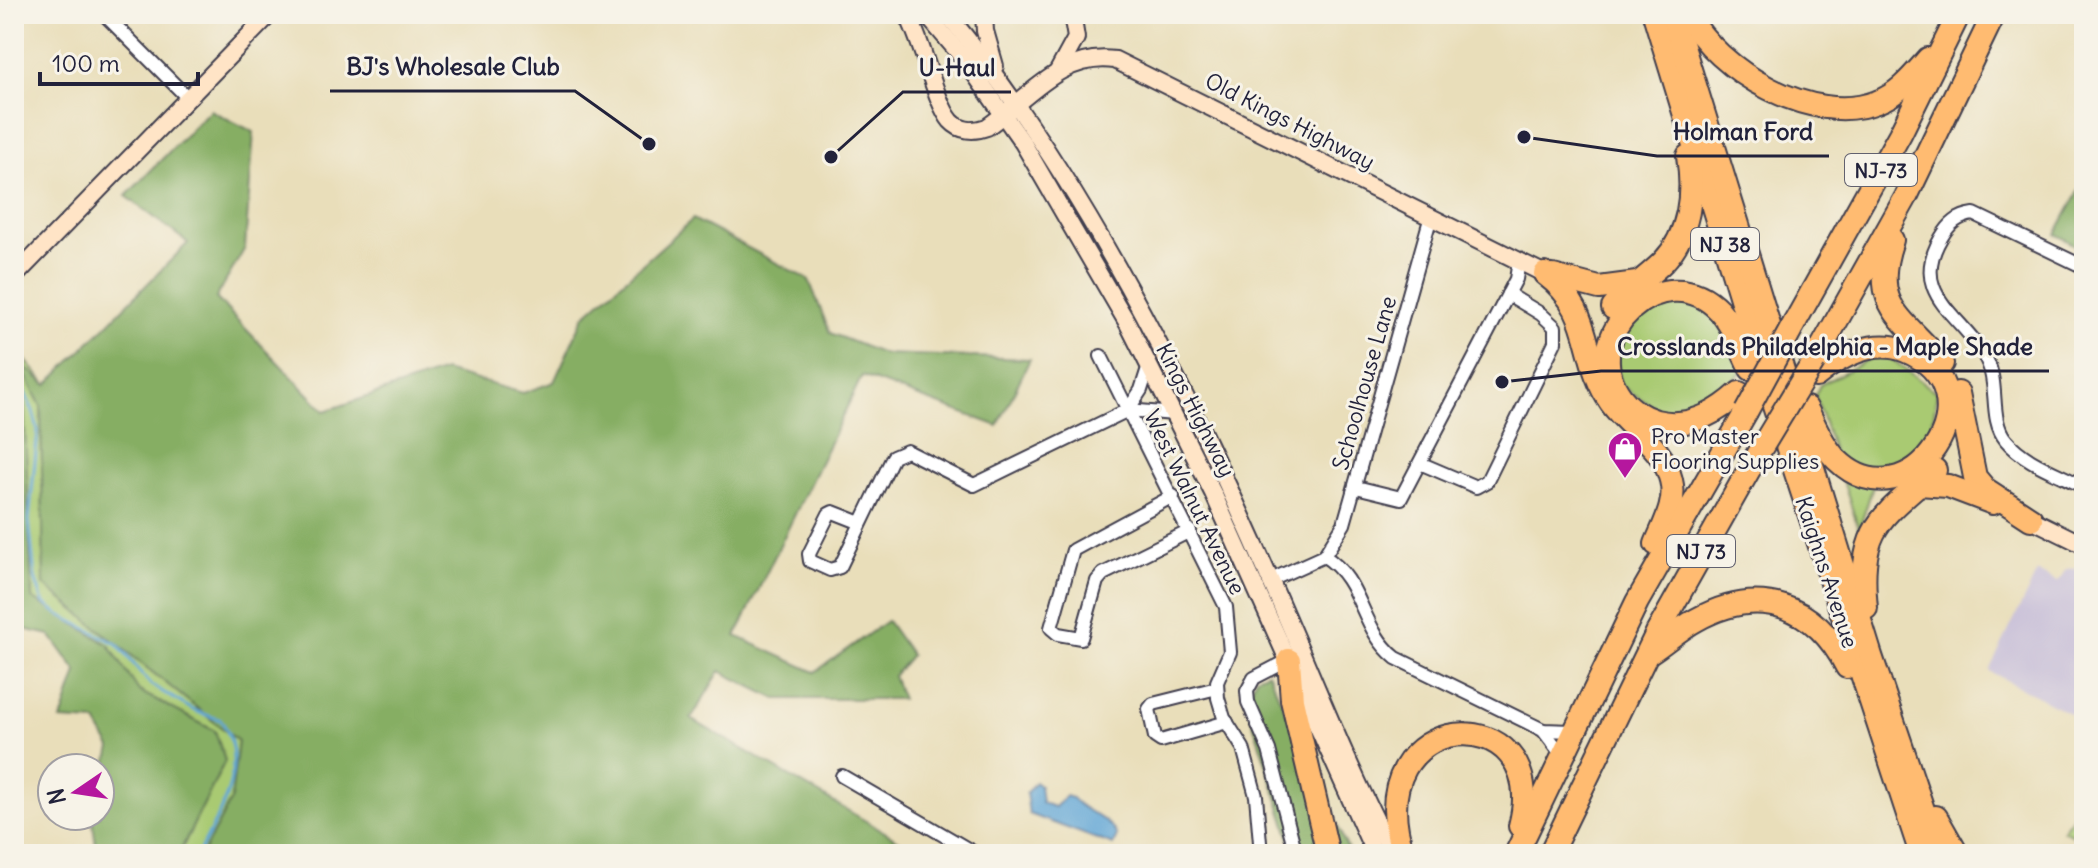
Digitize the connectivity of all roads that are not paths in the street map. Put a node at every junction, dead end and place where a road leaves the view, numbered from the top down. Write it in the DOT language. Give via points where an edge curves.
graph roads {
  1 [pos="104,14"];
  2 [pos="270,14"];
  3 [pos="907,14"];
  4 [pos="926,14"];
  5 [pos="947,14"];
  6 [pos="984,14"];
  7 [pos="1072,14"];
  8 [pos="1654,14"];
  9 [pos="1673,14"];
  10 [pos="1688,14"];
  11 [pos="1994,14"];
  12 [pos="1954,24"];
  13 [pos="1056,74"];
  14 [pos="1001,82"];
  15 [pos="1677,88"];
  16 [pos="188,98"];
  17 [pos="1010,109"];
  18 [pos="1906,197"];
  19 [pos="1431,216"];
  20 [pos="1519,261"];
  21 [pos="2084,267"];
  22 [pos="1545,274"];
  23 [pos="14,277"];
  24 [pos="1638,282"];
  25 [pos="1508,294"];
  26 [pos="1101,356"];
  27 [pos="1149,365"];
  28 [pos="1595,367"];
  29 [pos="1779,368"];
  30 [pos="1815,368"];
  31 [pos="1780,402"];
  32 [pos="1743,403"];
  33 [pos="1961,408"];
  34 [pos="1128,410"];
  35 [pos="1174,414"];
  36 [pos="1422,464"];
  37 [pos="1918,484"];
  38 [pos="1356,487"];
  39 [pos="2084,487"];
  40 [pos="1173,496"];
  41 [pos="2031,519"];
  42 [pos="861,523"];
  43 [pos="1190,531"];
  44 [pos="2084,545"];
  45 [pos="1324,556"];
  46 [pos="1271,580"];
  47 [pos="1637,602"];
  48 [pos="1646,655"];
  49 [pos="1871,656"];
  50 [pos="1289,660"];
  51 [pos="1861,678"];
  52 [pos="1217,688"];
  53 [pos="1227,722"];
  54 [pos="1543,730"];
  55 [pos="1573,731"];
  56 [pos="1562,755"];
  57 [pos="842,776"];
  58 [pos="1920,801"];
  59 [pos="1574,808"];
  60 [pos="976,854"];
  61 [pos="1261,854"];
  62 [pos="1296,854"];
  63 [pos="1328,854"];
  64 [pos="1375,854"];
  65 [pos="1393,854"];
  66 [pos="1403,854"];
  67 [pos="1514,854"];
  68 [pos="1550,854"];
  69 [pos="1558,854"];
  70 [pos="1921,854"];
  71 [pos="1938,854"];
  72 [pos="1957,854"];
  1 -- 16 [label="street"];
  2 -- 16 [label="main road"];
  3 -- 17 [label="main road, Old Kings Highway" via="955,124 975,130"];
  4 -- 17 [label="main road, Kings Highway"];
  5 -- 14 [label="main road"];
  6 -- 14 [label="main road"];
  7 -- 13 [label="main road" via="1076,38"];
  8 -- 15 [label="highway, Kaighns Avenue / NJ 38"];
  9 -- 29 [label="highway, Kaighns Avenue / NJ 38"];
  10 -- 12 [label="highway" via="1711,49 1743,73 1797,98 1840,108 1892,95"];
  11 -- 18 [label="highway, NJ-73"];
  12 -- 29 [label="highway, NJ-73, bridge" via="1864,202 1795,322"];
  13 -- 17 [label="main road, Old Kings Highway"];
  13 -- 19 [label="main road, Old Kings Highway" via="1088,59 1123,63"];
  14 -- 17 [label="main road"];
  15 -- 24 [label="highway" via="1690,172 1687,216 1671,253"];
  15 -- 31 [label="highway, Kaighns Avenue / NJ 38"];
  16 -- 23 [label="main road"];
  17 -- 27 [label="main road, Kings Highway"];
  17 -- 46 [label="main road, Kings Highway" via="1071,189 1145,322"];
  18 -- 30 [label="highway, NJ-73"];
  18 -- 33 [label="highway" via="1884,265 1884,292 1895,314 1949,372"];
  19 -- 20 [label="main road, Old Kings Highway"];
  19 -- 38 [label="street, Schoolhouse Lane"];
  20 -- 22 [label="main road, Old Kings Highway"];
  20 -- 25 [label="street"];
  21 -- 39 [label="street" via="1974,214 1956,219 1943,234 1930,276 1937,299 1989,364 2002,436 2021,454"];
  22 -- 24 [label="highway" via="1599,288"];
  22 -- 28 [label="highway" via="1576,306"];
  24 -- 28 [label="highway" via="1604,323"];
  25 -- 36 [label="street"];
  25 -- 36 [label="street" via="1555,327 1555,342 1487,481 1465,485"];
  26 -- 34 [label="street, West Walnut Avenue"];
  27 -- 34 [label="street"];
  27 -- 35 [label="main road, Kings Highway"];
  28 -- 47 [label="highway" via="1609,400 1658,453 1672,485 1670,509 1642,575"];
  29 -- 30 [label="highway" via="1832,454 1854,472 1872,478 1897,476 1922,465 1939,445 1947,400 1936,375 1917,357 1900,349 1872,348"];
  29 -- 32 [label="highway"];
  29 -- 49 [label="highway, Kaighns Avenue / NJ 38"];
  30 -- 31 [label="highway, bridge"];
  31 -- 32 [label="highway" via="1727,321 1696,296 1674,292 1649,297 1626,311 1612,333 1608,360 1613,385 1631,408 1664,423 1691,421"];
  31 -- 48 [label="highway, NJ 73, bridge" via="1760,450"];
  31 -- 51 [label="highway, Kaighns Avenue / NJ 38"];
  32 -- 47 [label="highway, NJ 73"];
  33 -- 37 [label="highway" via="1951,449"];
  33 -- 41 [label="highway" via="1975,477"];
  34 -- 35 [label="street"];
  34 -- 40 [label="street, West Walnut Avenue"];
  34 -- 42 [label="street" via="974,485 907,451 900,453 893,457"];
  35 -- 50 [label="main road, Kings Highway"];
  36 -- 38 [label="street" via="1401,498"];
  37 -- 41 [label="highway" via="1956,488"];
  37 -- 49 [label="highway" via="1887,510 1870,536 1864,582"];
  38 -- 45 [label="street, Schoolhouse Lane" via="1341,533"];
  40 -- 43 [label="street, West Walnut Avenue"];
  40 -- 43 [label="street" via="1073,550 1051,628 1081,638 1103,574"];
  41 -- 44 [label="main road"];
  42 -- 42 [label="street" via="840,567 830,570 810,561 829,514"];
  43 -- 52 [label="street, West Walnut Avenue" via="1226,607 1230,629 1230,652"];
  45 -- 46 [label="street"];
  45 -- 54 [label="street" via="1346,572 1377,639 1391,653"];
  46 -- 65 [label="main road, Kings Highway"];
  47 -- 55 [label="highway, NJ 73"];
  48 -- 51 [label="highway" via="1705,615 1772,605 1815,621 1847,668"];
  48 -- 59 [label="highway, NJ 73"];
  49 -- 58 [label="highway, Kaighns Avenue / NJ 38"];
  50 -- 62 [label="street" via="1254,678 1247,691 1269,750"];
  50 -- 63 [label="highway" via="1292,700"];
  50 -- 64 [label="main road, Kings Highway"];
  51 -- 70 [label="highway, Kaighns Avenue / NJ 38"];
  52 -- 53 [label="street"];
  52 -- 53 [label="street" via="1153,704 1149,709 1155,737 1161,741"];
  53 -- 61 [label="street" via="1243,748 1256,796"];
  54 -- 55 [label="street"];
  54 -- 56 [label="street"];
  55 -- 56 [label="highway, NJ 73"];
  56 -- 67 [label="highway, NJ 73"];
  57 -- 60 [label="street"];
  58 -- 71 [label="highway, Kaighns Avenue / NJ 38"];
  58 -- 72 [label="highway" via="1938,819"];
  59 -- 68 [label="highway, NJ 73"];
  59 -- 69 [label="highway"];
  66 -- 67 [label="highway" via="1394,815 1402,771 1427,743 1460,733 1501,747 1523,776 1526,802"];
}
